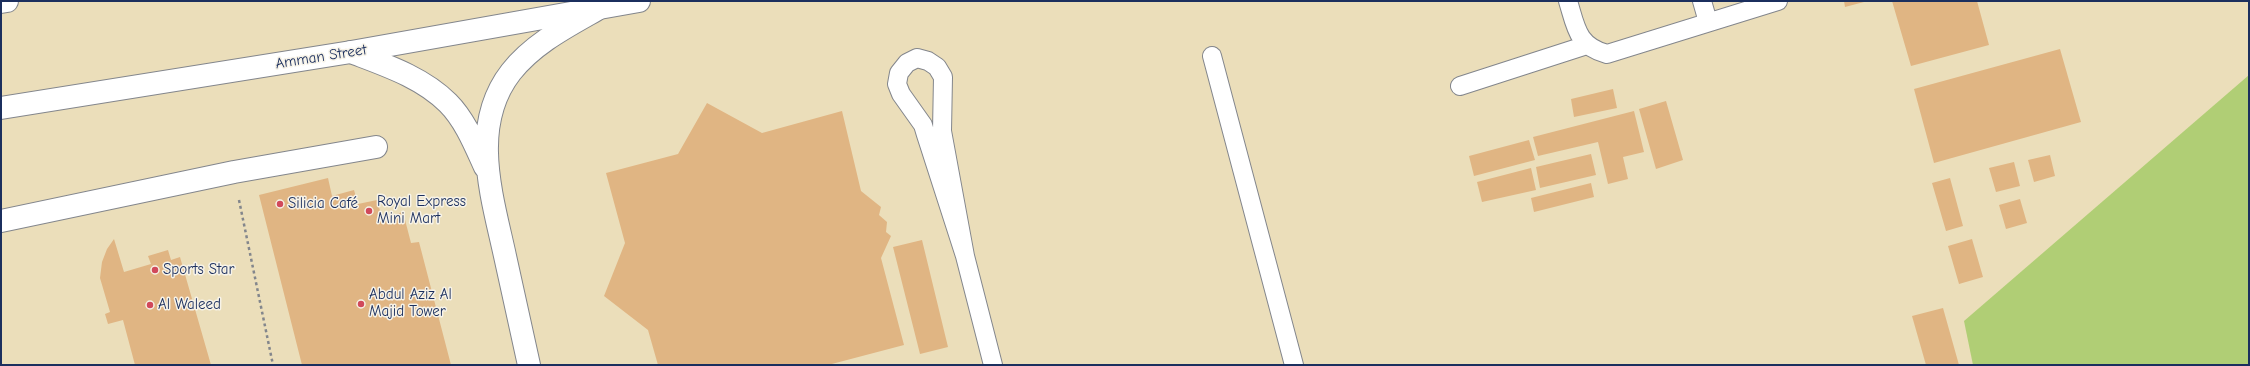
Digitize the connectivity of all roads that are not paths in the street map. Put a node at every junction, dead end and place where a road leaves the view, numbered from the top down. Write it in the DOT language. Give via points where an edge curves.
graph roads {
  1 [pos="7,1"];
  2 [pos="640,1"];
  3 [pos="1568,1"];
  4 [pos="1702,1"];
  5 [pos="1778,1"];
  6 [pos="1,2"];
  7 [pos="598,8"];
  8 [pos="1708,22"];
  9 [pos="1587,45"];
  10 [pos="351,52"];
  11 [pos="1212,56"];
  12 [pos="1460,86"];
  13 [pos="1,108"];
  14 [pos="376,146"];
  15 [pos="487,171"];
  16 [pos="1,221"];
  17 [pos="965,256"];
  18 [pos="529,365"];
  19 [pos="993,365"];
  20 [pos="1294,365"];
  1 -- 6 [label="street"];
  2 -- 7 [label="street, Amman Street"];
  3 -- 9 [label="lane" via="1580,37"];
  4 -- 8 [label="lane"];
  5 -- 8 [label="lane"];
  7 -- 10 [label="street, Amman Street"];
  7 -- 15 [label="street" via="533,49 511,72 495,102 488,134"];
  8 -- 9 [label="lane" via="1606,54"];
  9 -- 12 [label="lane"];
  10 -- 13 [label="street, Amman Street"];
  10 -- 15 [label="street" via="415,78 449,104 467,129"];
  11 -- 20 [label="lane"];
  14 -- 16 [label="street" via="234,172"];
  15 -- 18 [label="street"];
  17 -- 17 [label="lane" via="942,131 943,77 937,67 917,58 907,63 899,72 898,84 901,94 924,130"];
  17 -- 19 [label="lane"];
}
